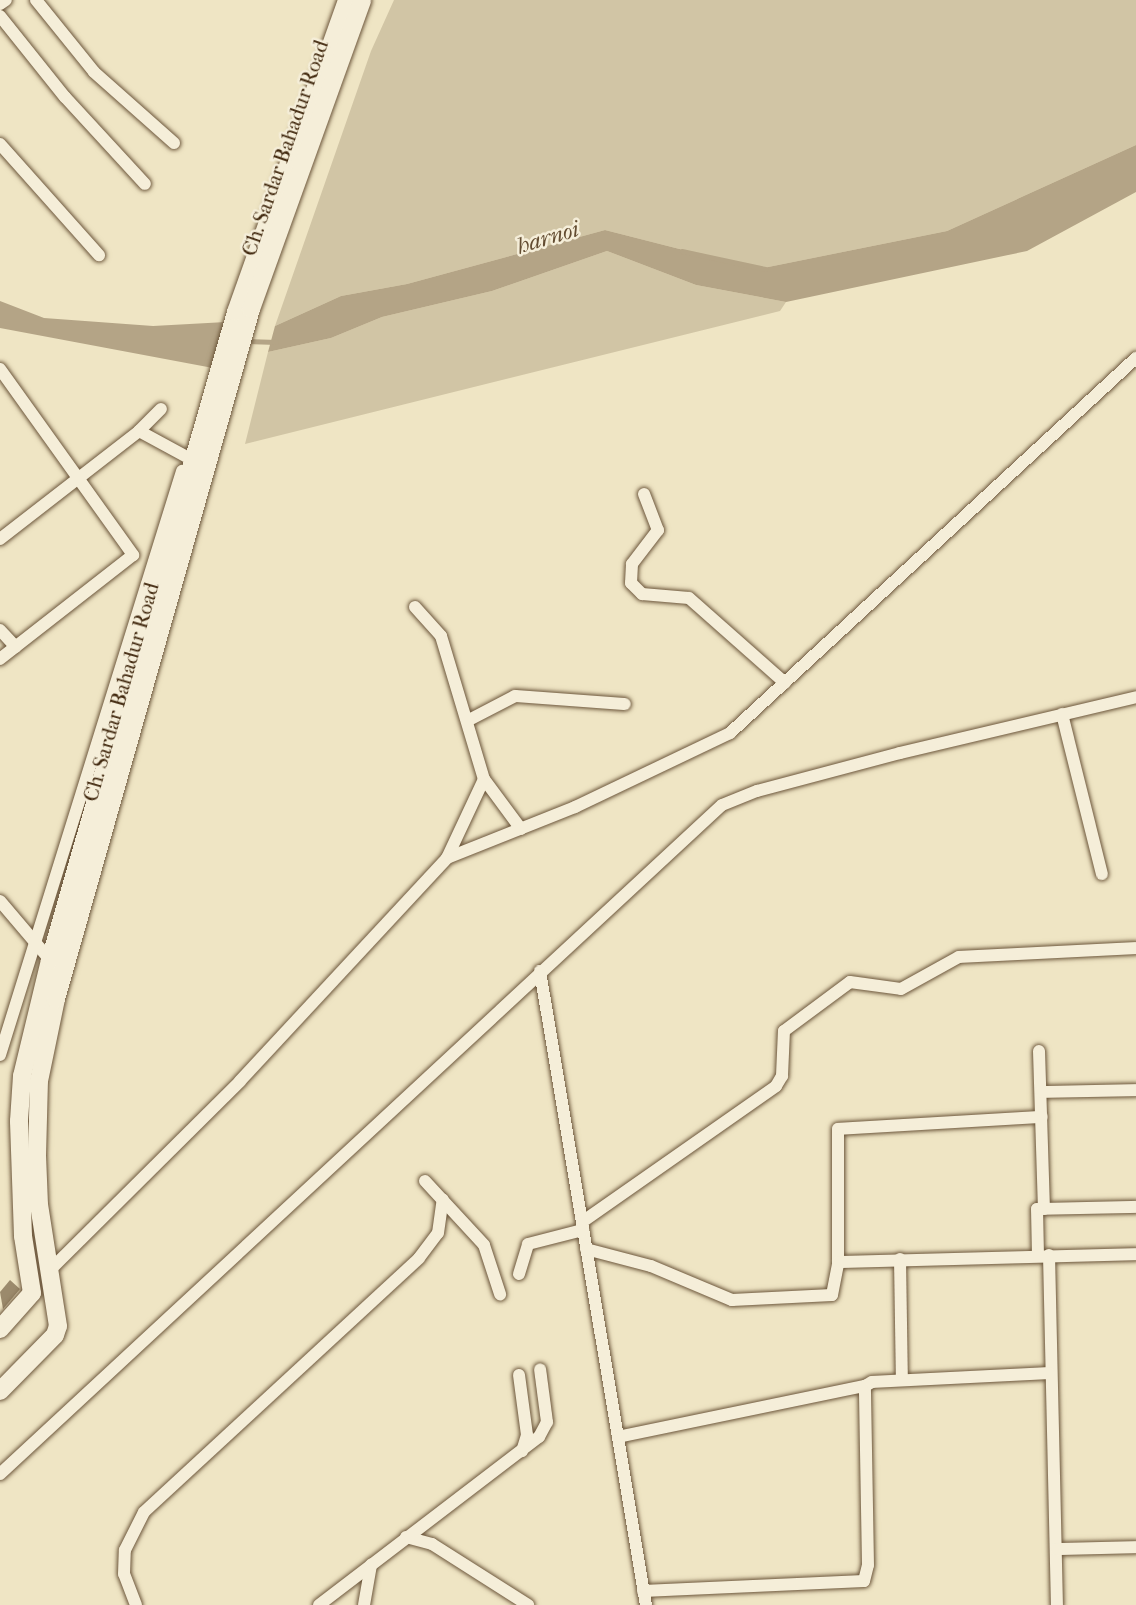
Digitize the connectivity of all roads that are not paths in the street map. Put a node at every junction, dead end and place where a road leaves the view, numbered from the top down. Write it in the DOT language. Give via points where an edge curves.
graph roads {
  1 [pos="6,0"];
  2 [pos="36,0"];
  3 [pos="347,0"];
  4 [pos="362,0"];
  5 [pos="0,4"];
  6 [pos="0,16"];
  7 [pos="174,143"];
  8 [pos="0,144"];
  9 [pos="145,184"];
  10 [pos="99,255"];
  11 [pos="244,310"];
  12 [pos="1136,358"];
  13 [pos="0,369"];
  14 [pos="228,369"];
  15 [pos="213,389"];
  16 [pos="160,409"];
  17 [pos="139,431"];
  18 [pos="187,457"];
  19 [pos="78,477"];
  20 [pos="644,495"];
  21 [pos="0,540"];
  22 [pos="155,551"];
  23 [pos="133,555"];
  24 [pos="415,607"];
  25 [pos="0,630"];
  26 [pos="16,647"];
  27 [pos="0,659"];
  28 [pos="785,683"];
  29 [pos="1136,697"];
  30 [pos="625,704"];
  31 [pos="1062,715"];
  32 [pos="467,722"];
  33 [pos="484,779"];
  34 [pos="521,829"];
  35 [pos="447,858"];
  36 [pos="1102,874"];
  37 [pos="0,901"];
  38 [pos="35,946"];
  39 [pos="1136,948"];
  40 [pos="50,960"];
  41 [pos="540,971"];
  42 [pos="1039,1051"];
  43 [pos="0,1053"];
  44 [pos="1136,1090"];
  45 [pos="1041,1092"];
  46 [pos="1042,1117"];
  47 [pos="425,1181"];
  48 [pos="443,1199"];
  49 [pos="1136,1207"];
  50 [pos="1044,1209"];
  51 [pos="583,1226"];
  52 [pos="586,1248"];
  53 [pos="1136,1254"];
  54 [pos="1043,1255"];
  55 [pos="900,1259"];
  56 [pos="838,1262"];
  57 [pos="49,1271"];
  58 [pos="519,1274"];
  59 [pos="32,1293"];
  60 [pos="500,1294"];
  61 [pos="0,1329"];
  62 [pos="540,1369"];
  63 [pos="1049,1373"];
  64 [pos="519,1375"];
  65 [pos="902,1380"];
  66 [pos="866,1386"];
  67 [pos="0,1391"];
  68 [pos="618,1437"];
  69 [pos="522,1452"];
  70 [pos="0,1474"];
  71 [pos="406,1537"];
  72 [pos="1136,1546"];
  73 [pos="1056,1549"];
  74 [pos="371,1564"];
  75 [pos="643,1591"];
  76 [pos="136,1605"];
  77 [pos="319,1605"];
  78 [pos="364,1605"];
  79 [pos="528,1605"];
  80 [pos="646,1605"];
  81 [pos="1057,1605"];
  1 -- 5 [label="street"];
  2 -- 7 [label="street" via="94,72"];
  3 -- 11 [label="main road, Ch. Sardar Bahadur Road"];
  4 -- 11 [label="main road, Ch. Sardar Bahadur Road"];
  6 -- 9 [label="street" via="65,97"];
  8 -- 10 [label="street"];
  11 -- 14 [label="main road, Ch. Sardar Bahadur Road"];
  12 -- 28 [label="street"];
  13 -- 19 [label="street"];
  14 -- 15 [label="main road, Ch. Sardar Bahadur Road"];
  14 -- 57 [label="main road, Ch. Sardar Bahadur Road" via="56,999 39,1081 39,1205"];
  15 -- 18 [label="street"];
  15 -- 40 [label="main road, Ch. Sardar Bahadur Road"];
  16 -- 17 [label="street"];
  17 -- 18 [label="street"];
  17 -- 19 [label="street"];
  18 -- 22 [label="street"];
  19 -- 21 [label="street"];
  19 -- 23 [label="street"];
  20 -- 28 [label="street" via="658,530 632,564 631,583 642,594 689,598"];
  22 -- 23 [label="street"];
  22 -- 38 [label="street"];
  23 -- 26 [label="street"];
  24 -- 32 [label="street" via="441,636"];
  25 -- 26 [label="street"];
  26 -- 27 [label="street"];
  28 -- 34 [label="street" via="730,733"];
  29 -- 31 [label="street"];
  30 -- 32 [label="street" via="515,696"];
  31 -- 36 [label="street"];
  31 -- 41 [label="street" via="900,753 730,801"];
  32 -- 33 [label="street"];
  33 -- 34 [label="street"];
  33 -- 35 [label="street"];
  34 -- 35 [label="street"];
  35 -- 57 [label="street" via="240,1081"];
  37 -- 38 [label="street"];
  38 -- 40 [label="street"];
  38 -- 43 [label="street"];
  39 -- 51 [label="street" via="959,957 901,989 850,982 784,1031 782,1076 776,1086"];
  40 -- 59 [label="main road, Ch. Sardar Bahadur Road" via="22,1076 19,1121 23,1236"];
  41 -- 51 [label="street"];
  41 -- 70 [label="street"];
  42 -- 45 [label="street"];
  44 -- 45 [label="street"];
  45 -- 46 [label="street"];
  46 -- 50 [label="street"];
  46 -- 56 [label="street" via="842,1126 838,1129"];
  47 -- 48 [label="street"];
  48 -- 60 [label="street" via="484,1245"];
  48 -- 76 [label="street" via="438,1233 419,1258 144,1512 125,1550 124,1574"];
  49 -- 50 [label="street"];
  50 -- 54 [label="street" via="1036,1213"];
  51 -- 52 [label="street"];
  51 -- 58 [label="street" via="528,1244"];
  52 -- 56 [label="street" via="651,1266 732,1300 832,1295"];
  52 -- 68 [label="street"];
  53 -- 54 [label="street"];
  54 -- 55 [label="street"];
  54 -- 63 [label="street"];
  55 -- 56 [label="street"];
  55 -- 65 [label="street"];
  57 -- 59 [label="main road"];
  57 -- 67 [label="main road, Ch. Sardar Bahadur Road" via="58,1326 55,1335"];
  59 -- 61 [label="main road"];
  62 -- 69 [label="street" via="547,1422"];
  63 -- 65 [label="street"];
  63 -- 73 [label="street"];
  64 -- 69 [label="street" via="527,1435"];
  65 -- 66 [label="street"];
  66 -- 68 [label="street"];
  66 -- 75 [label="street" via="868,1566 864,1581"];
  68 -- 75 [label="street"];
  69 -- 71 [label="street"];
  71 -- 74 [label="street"];
  71 -- 79 [label="street" via="432,1544"];
  72 -- 73 [label="street"];
  73 -- 81 [label="street"];
  74 -- 77 [label="street"];
  74 -- 78 [label="street"];
  75 -- 80 [label="street"];
}
